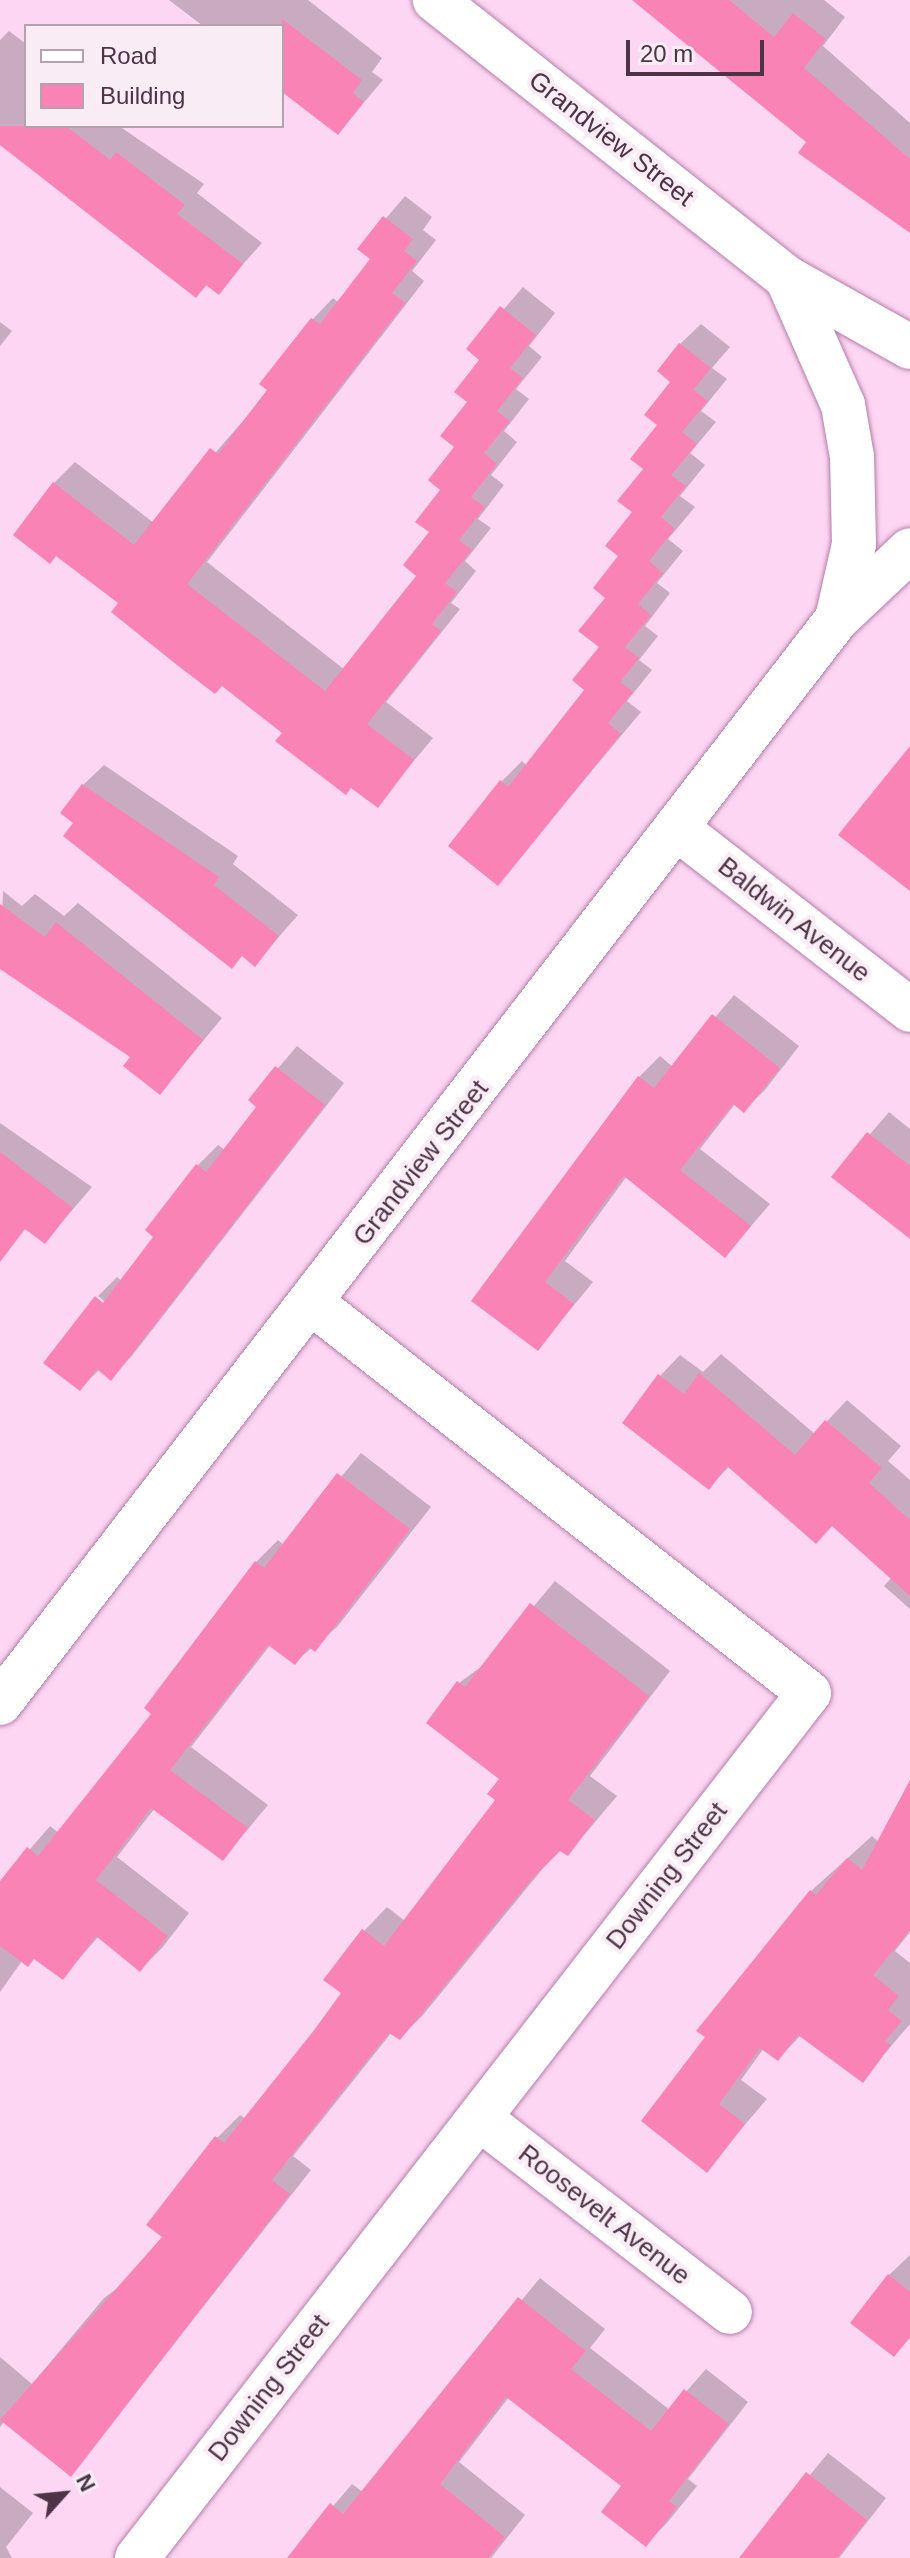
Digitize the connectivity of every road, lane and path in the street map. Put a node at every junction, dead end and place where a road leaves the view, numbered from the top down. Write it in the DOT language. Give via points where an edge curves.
graph roads {
  1 [pos="435,0"];
  2 [pos="787,278"];
  3 [pos="910,347"];
  4 [pos="910,550"];
  5 [pos="837,619"];
  6 [pos="679,830"];
  7 [pos="910,1010"];
  8 [pos="312,1303"];
  9 [pos="0,1703"];
  10 [pos="479,2118"];
  11 [pos="730,2312"];
  12 [pos="137,2558"];
  1 -- 2 [label="street, Grandview Street"];
  2 -- 3 [label="street, Grandview Street"];
  2 -- 5 [label="street, Grandview Street" via="843,405 852,457 854,544"];
  4 -- 5 [label="street, Grandview Street"];
  5 -- 6 [label="street, Grandview Street"];
  6 -- 7 [label="street, Baldwin Avenue"];
  6 -- 8 [label="street, Grandview Street"];
  8 -- 9 [label="street, Grandview Street"];
  8 -- 10 [label="street, Downing Street" via="809,1693"];
  10 -- 11 [label="street, Roosevelt Avenue"];
  10 -- 12 [label="street, Downing Street"];
}
